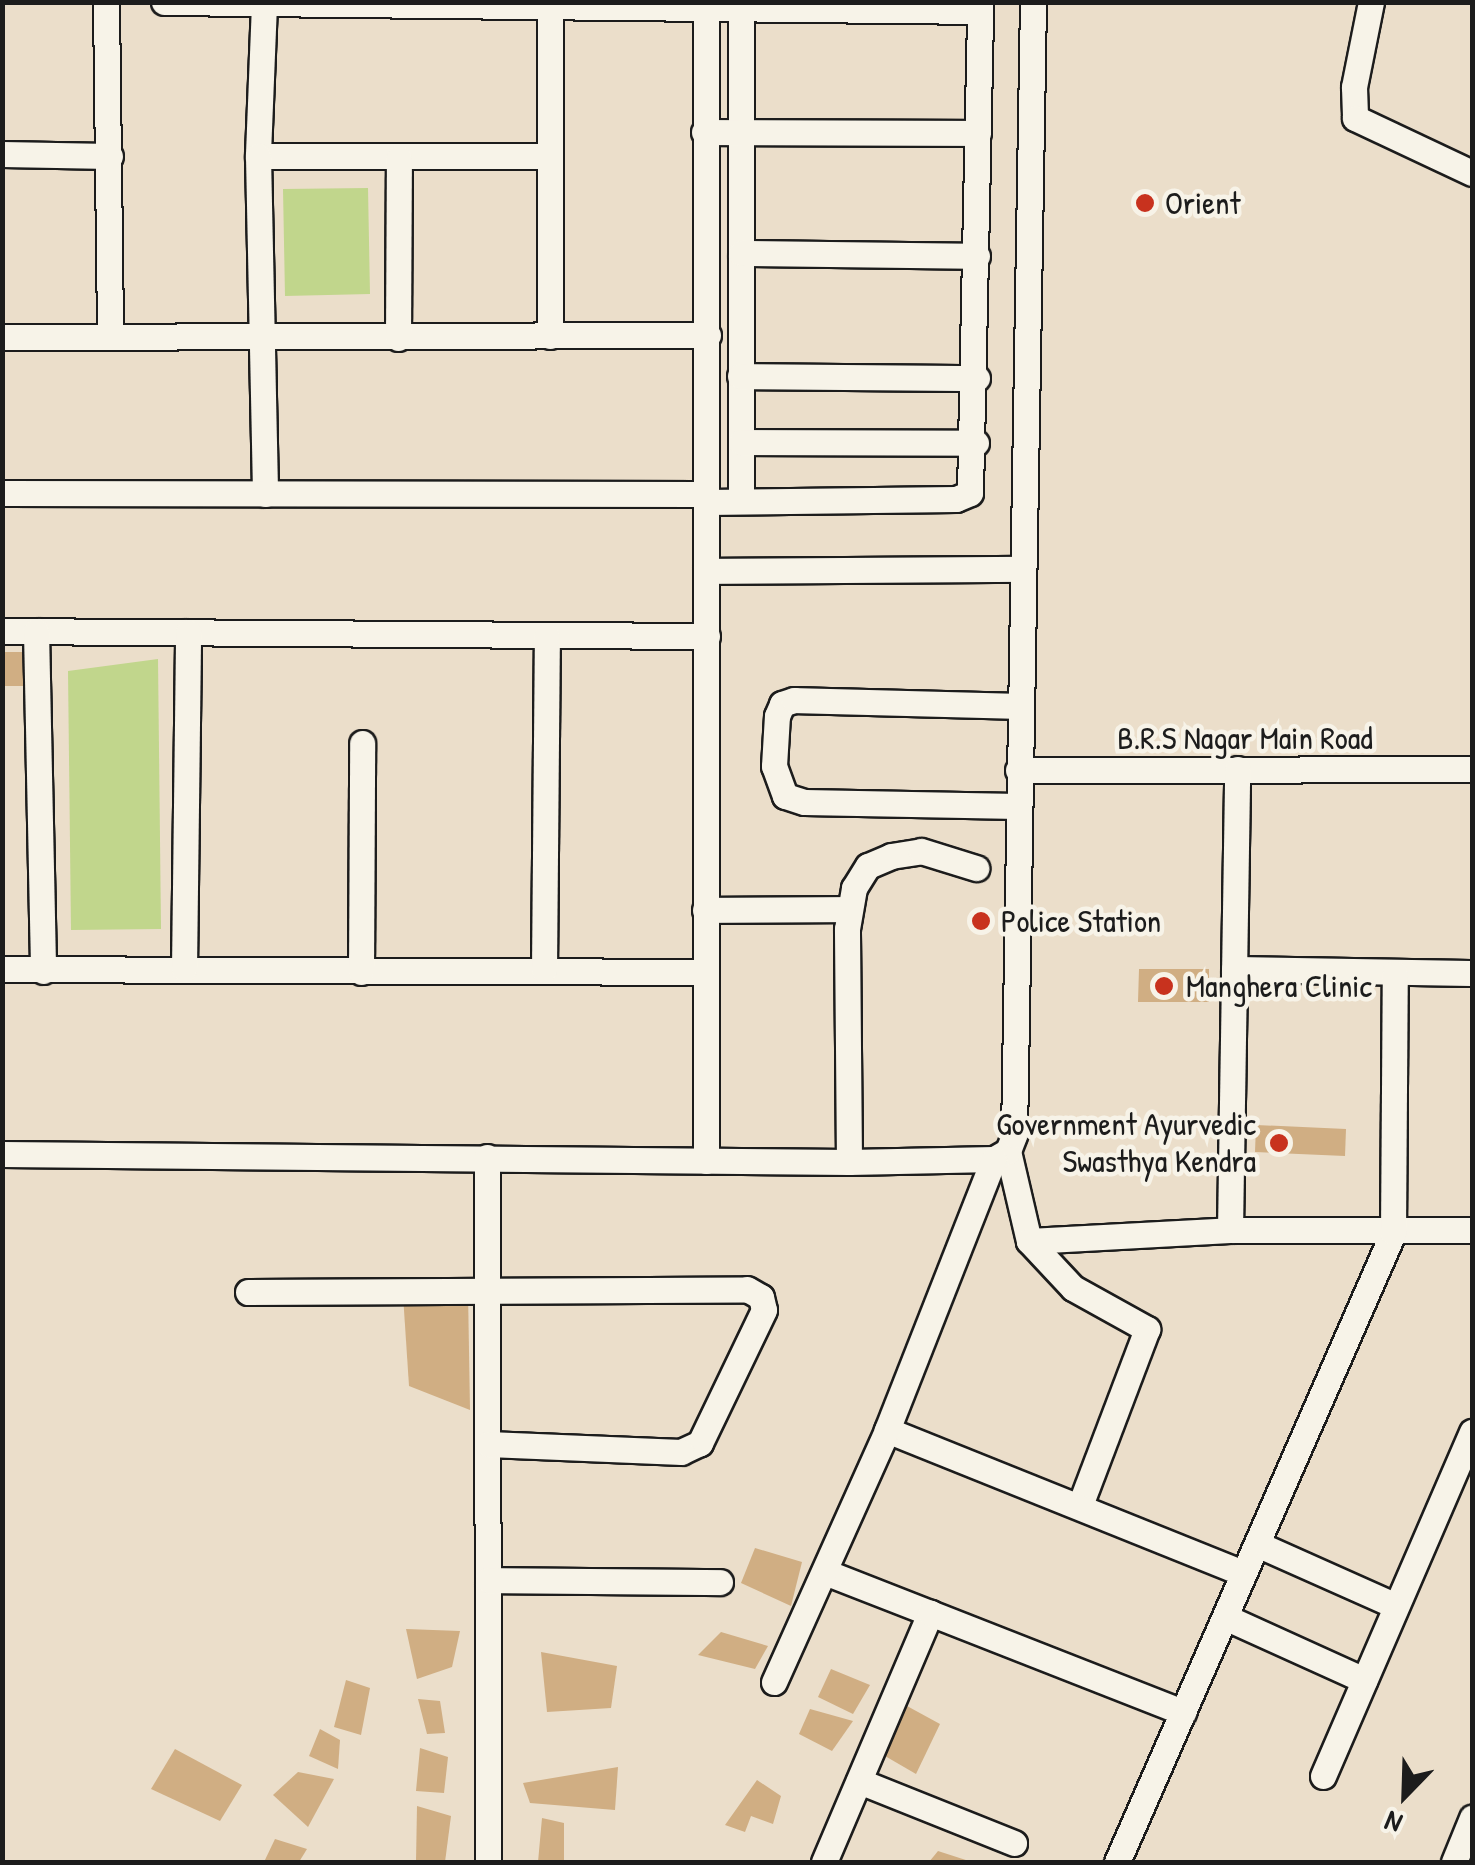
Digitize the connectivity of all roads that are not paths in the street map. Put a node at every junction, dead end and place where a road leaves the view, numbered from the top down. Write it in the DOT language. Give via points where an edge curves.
graph roads {
  1 [pos="106,2"];
  2 [pos="164,2"];
  3 [pos="1033,2"];
  4 [pos="1371,2"];
  5 [pos="264,4"];
  6 [pos="706,4"];
  7 [pos="741,4"];
  8 [pos="550,7"];
  9 [pos="980,7"];
  10 [pos="704,132"];
  11 [pos="742,133"];
  12 [pos="978,133"];
  13 [pos="2,154"];
  14 [pos="110,156"];
  15 [pos="258,156"];
  16 [pos="547,156"];
  17 [pos="400,158"];
  18 [pos="1472,173"];
  19 [pos="741,254"];
  20 [pos="977,256"];
  21 [pos="708,335"];
  22 [pos="110,336"];
  23 [pos="550,336"];
  24 [pos="2,337"];
  25 [pos="398,338"];
  26 [pos="258,341"];
  27 [pos="740,376"];
  28 [pos="977,378"];
  29 [pos="741,442"];
  30 [pos="976,443"];
  31 [pos="2,493"];
  32 [pos="265,494"];
  33 [pos="706,498"];
  34 [pos="742,501"];
  35 [pos="1020,569"];
  36 [pos="706,570"];
  37 [pos="36,630"];
  38 [pos="2,631"];
  39 [pos="188,632"];
  40 [pos="548,636"];
  41 [pos="707,636"];
  42 [pos="1019,706"];
  43 [pos="362,743"];
  44 [pos="1237,769"];
  45 [pos="1472,769"];
  46 [pos="1018,770"];
  47 [pos="1018,806"];
  48 [pos="976,868"];
  49 [pos="848,909"];
  50 [pos="705,910"];
  51 [pos="2,969"];
  52 [pos="1234,969"];
  53 [pos="43,970"];
  54 [pos="184,970"];
  55 [pos="544,970"];
  56 [pos="361,972"];
  57 [pos="704,972"];
  58 [pos="1396,973"];
  59 [pos="1472,973"];
  60 [pos="2,1154"];
  61 [pos="1001,1155"];
  62 [pos="487,1157"];
  63 [pos="706,1161"];
  64 [pos="849,1162"];
  65 [pos="1230,1230"];
  66 [pos="1472,1230"];
  67 [pos="1392,1233"];
  68 [pos="1029,1242"];
  69 [pos="486,1289"];
  70 [pos="248,1292"];
  71 [pos="887,1430"];
  72 [pos="1472,1432"];
  73 [pos="488,1444"];
  74 [pos="1080,1504"];
  75 [pos="1256,1544"];
  76 [pos="824,1572"];
  77 [pos="1243,1572"];
  78 [pos="488,1580"];
  79 [pos="720,1582"];
  80 [pos="1396,1606"];
  81 [pos="930,1613"];
  82 [pos="1226,1617"];
  83 [pos="1364,1680"];
  84 [pos="774,1682"];
  85 [pos="1183,1712"];
  86 [pos="1322,1776"];
  87 [pos="858,1781"];
  88 [pos="1472,1818"];
  89 [pos="1014,1843"];
  90 [pos="488,1862"];
  91 [pos="824,1862"];
  92 [pos="1117,1862"];
  93 [pos="1454,1862"];
  1 -- 14 [label="street"];
  2 -- 5 [label="street"];
  3 -- 35 [label="street"];
  4 -- 18 [label="street" via="1354,87 1356,118"];
  5 -- 8 [label="street"];
  5 -- 15 [label="street"];
  6 -- 7 [label="street"];
  6 -- 8 [label="street"];
  6 -- 10 [label="street"];
  7 -- 9 [label="street"];
  7 -- 11 [label="street"];
  8 -- 16 [label="street"];
  9 -- 12 [label="street"];
  10 -- 11 [label="street"];
  10 -- 21 [label="street"];
  11 -- 12 [label="street"];
  11 -- 19 [label="street"];
  12 -- 20 [label="street"];
  13 -- 14 [label="street"];
  14 -- 22 [label="street"];
  15 -- 17 [label="street"];
  15 -- 26 [label="street"];
  16 -- 17 [label="street"];
  16 -- 23 [label="street"];
  17 -- 25 [label="street"];
  19 -- 20 [label="street"];
  19 -- 27 [label="street"];
  20 -- 28 [label="street"];
  21 -- 23 [label="street"];
  21 -- 33 [label="street"];
  22 -- 24 [label="street"];
  22 -- 26 [label="street"];
  23 -- 25 [label="street"];
  25 -- 26 [label="street"];
  26 -- 32 [label="street"];
  27 -- 28 [label="street"];
  27 -- 29 [label="street"];
  28 -- 30 [label="street"];
  29 -- 30 [label="street"];
  29 -- 34 [label="street"];
  30 -- 34 [label="street" via="970,494 956,499"];
  31 -- 32 [label="street"];
  32 -- 33 [label="street"];
  33 -- 34 [label="street"];
  33 -- 36 [label="street"];
  35 -- 36 [label="street"];
  35 -- 42 [label="street"];
  36 -- 41 [label="street"];
  37 -- 38 [label="street"];
  37 -- 39 [label="street"];
  37 -- 53 [label="street"];
  39 -- 40 [label="street"];
  39 -- 54 [label="street"];
  40 -- 41 [label="street"];
  40 -- 55 [label="street"];
  41 -- 50 [label="street"];
  42 -- 46 [label="street"];
  42 -- 47 [label="street" via="794,700 777,716 774,766 785,796 804,802"];
  43 -- 56 [label="street"];
  44 -- 45 [label="street, B.R.S Nagar Main Road"];
  44 -- 46 [label="street, B.R.S Nagar Main Road"];
  44 -- 52 [label="street"];
  46 -- 47 [label="street"];
  47 -- 61 [label="street" via="1014,1135"];
  48 -- 49 [label="street" via="922,851 891,856 868,866"];
  49 -- 50 [label="street"];
  49 -- 64 [label="street"];
  50 -- 57 [label="street"];
  51 -- 53 [label="street"];
  52 -- 58 [label="street"];
  52 -- 65 [label="street"];
  53 -- 54 [label="street"];
  54 -- 56 [label="street"];
  55 -- 56 [label="street"];
  55 -- 57 [label="street"];
  57 -- 63 [label="street"];
  58 -- 59 [label="street"];
  58 -- 67 [label="street"];
  60 -- 62 [label="street"];
  61 -- 64 [label="street"];
  61 -- 68 [label="street"];
  61 -- 71 [label="street"];
  62 -- 63 [label="street"];
  62 -- 69 [label="street"];
  63 -- 64 [label="street"];
  65 -- 67 [label="street"];
  65 -- 68 [label="street"];
  66 -- 67 [label="street"];
  67 -- 75 [label="street"];
  68 -- 74 [label="street" via="1073,1288 1147,1329"];
  69 -- 70 [label="street"];
  69 -- 73 [label="street"];
  69 -- 73 [label="street" via="747,1289 760,1297 764,1310 700,1443 680,1452"];
  71 -- 74 [label="street"];
  71 -- 76 [label="street"];
  72 -- 80 [label="street"];
  73 -- 78 [label="street"];
  74 -- 77 [label="street"];
  75 -- 77 [label="street"];
  75 -- 80 [label="street"];
  76 -- 81 [label="street"];
  76 -- 84 [label="street"];
  77 -- 82 [label="street"];
  78 -- 79 [label="street"];
  78 -- 90 [label="street"];
  80 -- 83 [label="street"];
  81 -- 85 [label="street"];
  81 -- 87 [label="street"];
  82 -- 83 [label="street"];
  82 -- 85 [label="street"];
  83 -- 86 [label="street"];
  85 -- 92 [label="street"];
  87 -- 89 [label="street"];
  87 -- 91 [label="street"];
  88 -- 93 [label="street"];
}
